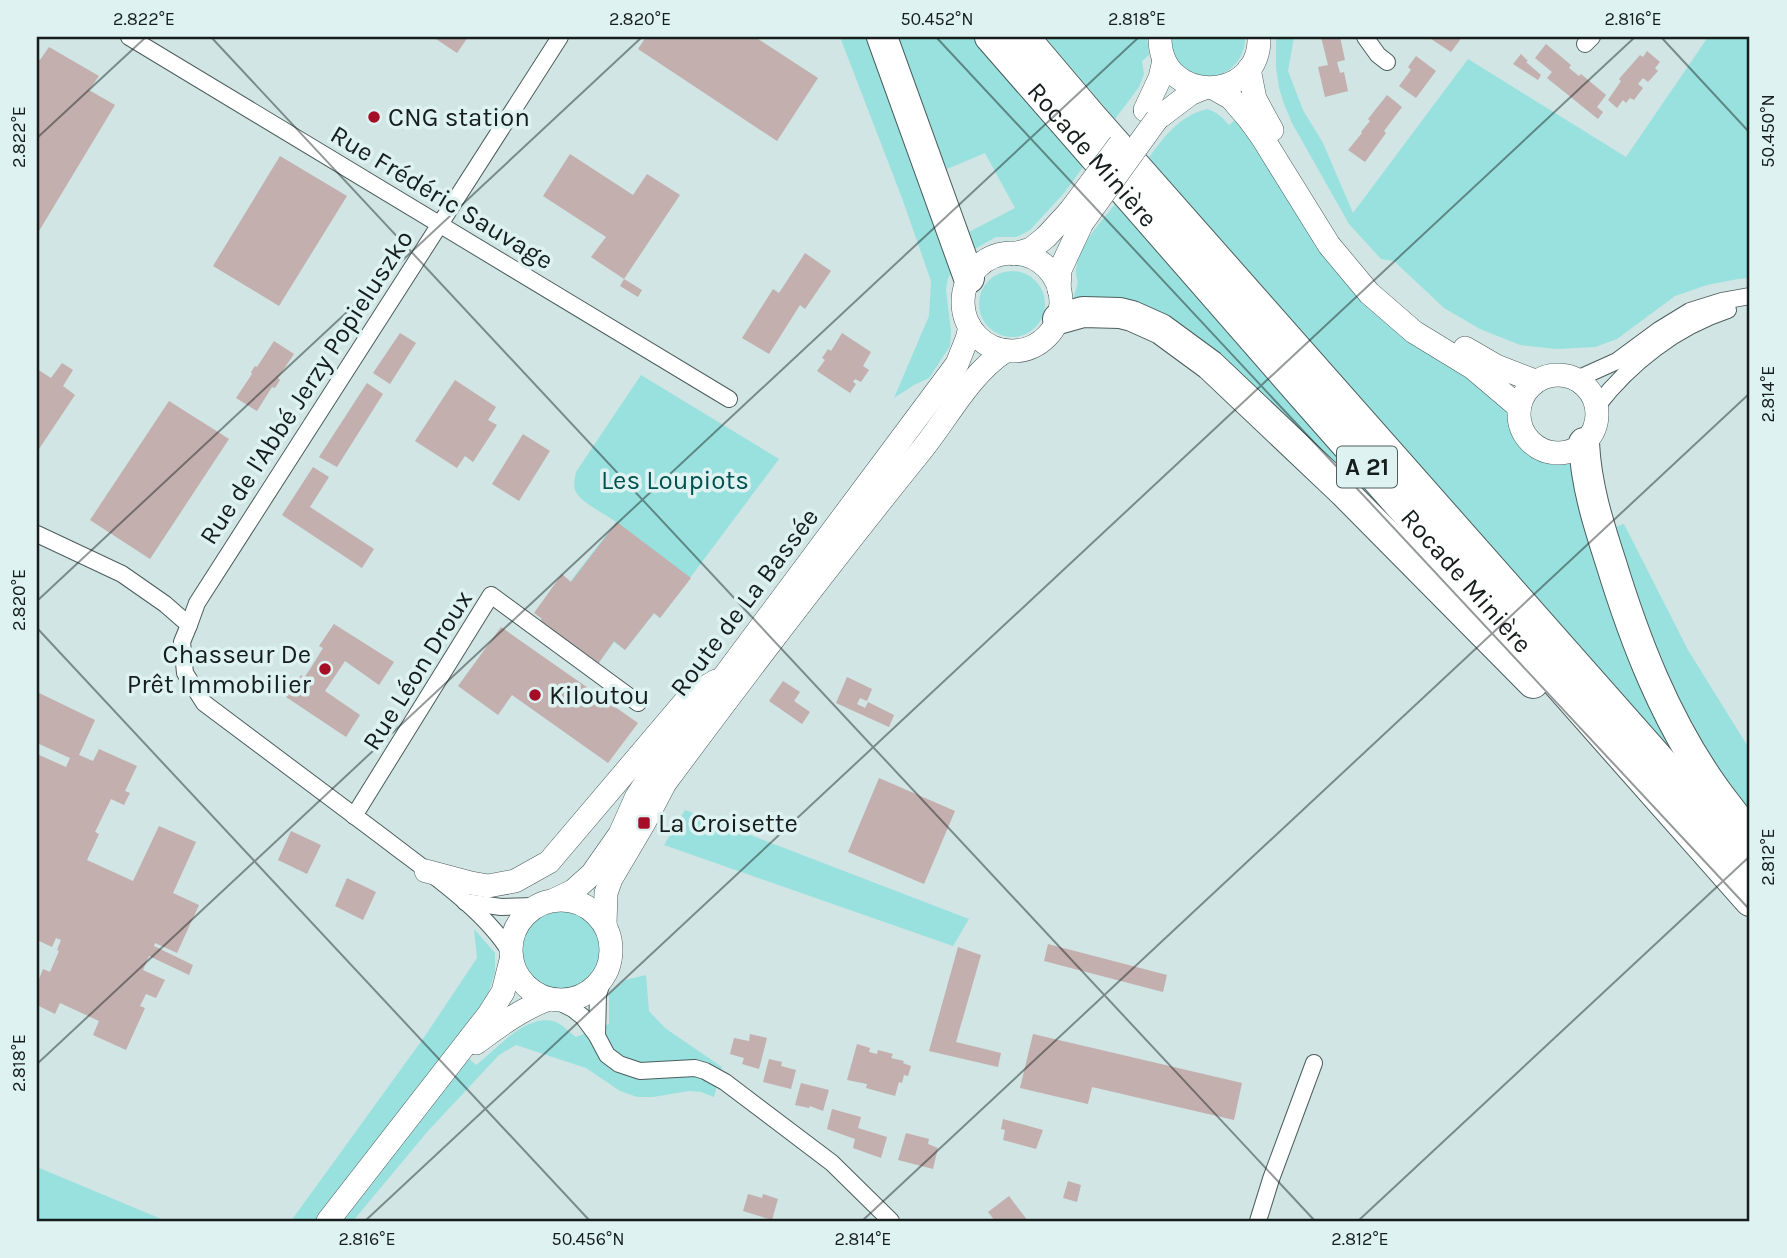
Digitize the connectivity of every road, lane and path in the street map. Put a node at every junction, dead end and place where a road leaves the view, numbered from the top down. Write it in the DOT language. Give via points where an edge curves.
graph roads {
  1 [pos="129,37"];
  2 [pos="560,37"];
  3 [pos="882,37"];
  4 [pos="989,37"];
  5 [pos="1024,37"];
  6 [pos="1160,37"];
  7 [pos="1259,37"];
  8 [pos="1365,37"];
  9 [pos="1164,60"];
  10 [pos="1387,62"];
  11 [pos="1249,69"];
  12 [pos="1209,89"];
  13 [pos="1151,114"];
  14 [pos="1076,217"];
  15 [pos="440,224"];
  16 [pos="1014,254"];
  17 [pos="969,278"];
  18 [pos="1059,290"];
  19 [pos="1750,296"];
  20 [pos="1750,306"];
  21 [pos="1058,319"];
  22 [pos="970,327"];
  23 [pos="1006,351"];
  24 [pos="1577,379"];
  25 [pos="1535,381"];
  26 [pos="729,399"];
  27 [pos="1597,406"];
  28 [pos="1519,407"];
  29 [pos="1584,443"];
  30 [pos="37,534"];
  31 [pos="189,625"];
  32 [pos="724,676"];
  33 [pos="638,703"];
  34 [pos="354,816"];
  35 [pos="1750,837"];
  36 [pos="1750,862"];
  37 [pos="426,871"];
  38 [pos="1748,898"];
  39 [pos="465,902"];
  40 [pos="545,903"];
  41 [pos="605,925"];
  42 [pos="511,956"];
  43 [pos="604,976"];
  44 [pos="552,1000"];
  45 [pos="597,1036"];
  46 [pos="453,1060"];
  47 [pos="1314,1063"];
  48 [pos="328,1221"];
  49 [pos="891,1221"];
  50 [pos="1258,1221"];
  1 -- 15 [label="street, Rue Frédéric Sauvage"];
  2 -- 15 [label="street, Rue de l'Abbé Jerzy Popieluszko"];
  3 -- 17 [label="highway"];
  4 -- 38 [label="highway, Rocade Minière / A 21"];
  5 -- 36 [label="highway, Rocade Minière / A 21"];
  6 -- 9 [label="main road"];
  7 -- 11 [label="main road"];
  8 -- 10 [label="street"];
  9 -- 12 [label="main road" via="1186,83"];
  9 -- 13 [label="main road"];
  11 -- 12 [label="main road" via="1228,85"];
  11 -- 25 [label="main road" via="1255,99 1268,124 1336,236 1363,268 1425,324 1496,366"];
  12 -- 13 [label="main road"];
  12 -- 28 [label="main road" via="1231,98 1249,119 1329,245 1369,293 1414,332 1473,368"];
  13 -- 14 [label="main road, bridge"];
  14 -- 16 [label="main road" via="1031,249"];
  14 -- 18 [label="main road" via="1060,270"];
  15 -- 26 [label="street, Rue Frédéric Sauvage"];
  15 -- 31 [label="street, Rue de l'Abbé Jerzy Popieluszko" via="197,603"];
  16 -- 17 [label="main road" via="988,259"];
  16 -- 18 [label="main road" via="1037,260"];
  17 -- 22 [label="main road" via="963,298"];
  18 -- 21 [label="main road"];
  19 -- 24 [label="street" via="1690,311 1617,361"];
  20 -- 27 [label="street" via="1698,321 1667,340 1612,386"];
  21 -- 23 [label="main road" via="1037,344"];
  21 -- 38 [label="highway" via="1083,312 1132,316 1161,329 1210,365 1344,492"];
  22 -- 23 [label="main road" via="985,343"];
  22 -- 32 [label="main road, Route de La Bassée" via="957,364"];
  23 -- 41 [label="main road, Route de La Bassée" via="969,384 665,783 611,878"];
  24 -- 25 [label="main road" via="1556,374"];
  24 -- 27 [label="main road"];
  25 -- 28 [label="main road"];
  27 -- 29 [label="main road" via="1594,428"];
  28 -- 29 [label="main road" via="1526,437 1539,448 1562,453"];
  29 -- 35 [label="highway" via="1592,504 1638,645 1686,743"];
  30 -- 31 [label="street" via="122,574"];
  31 -- 34 [label="street" via="182,642 185,673 204,703"];
  32 -- 37 [label="main road" via="690,696 549,862 515,881 488,886"];
  32 -- 40 [label="main road, Route de La Bassée" via="652,773 620,834 592,874 573,891"];
  33 -- 34 [label="street, Rue Léon Droux" via="492,595"];
  34 -- 37 [label="street"];
  37 -- 39 [label="street"];
  39 -- 40 [label="street" via="502,907"];
  39 -- 42 [label="street" via="494,930"];
  40 -- 41 [label="main road" via="569,900 583,904"];
  40 -- 42 [label="main road" via="517,925"];
  41 -- 43 [label="main road" via="612,951"];
  42 -- 44 [label="main road" via="528,989"];
  42 -- 46 [label="main road" via="503,992"];
  43 -- 44 [label="main road" via="583,996"];
  43 -- 45 [label="street" via="598,995"];
  44 -- 45 [label="street" via="573,1009"];
  44 -- 46 [label="main road" via="513,1015"];
  45 -- 49 [label="street" via="607,1055 619,1064 640,1071 695,1068 725,1082 832,1163"];
  46 -- 48 [label="main road"];
  47 -- 50 [label="street"];
}
